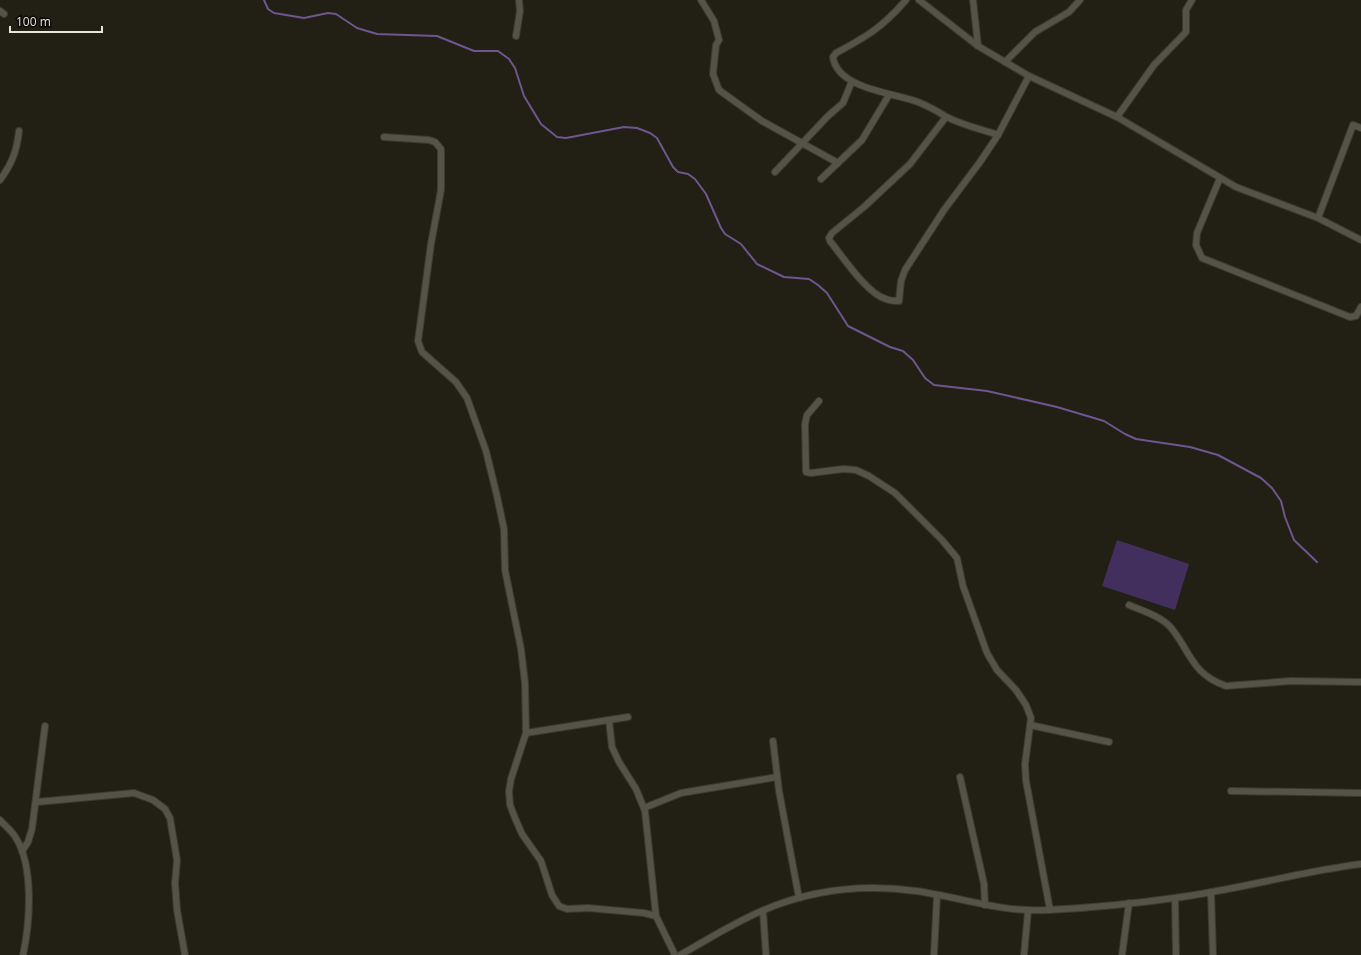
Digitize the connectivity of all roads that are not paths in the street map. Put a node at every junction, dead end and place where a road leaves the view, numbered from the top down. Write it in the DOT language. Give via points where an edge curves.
graph roads {
  1 [pos="519,0"];
  2 [pos="701,0"];
  3 [pos="906,0"];
  4 [pos="919,0"];
  5 [pos="973,0"];
  6 [pos="1080,0"];
  7 [pos="1192,0"];
  8 [pos="516,36"];
  9 [pos="978,46"];
  10 [pos="1005,62"];
  11 [pos="1029,76"];
  12 [pos="852,81"];
  13 [pos="889,95"];
  14 [pos="946,117"];
  15 [pos="1117,117"];
  16 [pos="1361,128"];
  17 [pos="19,131"];
  18 [pos="998,135"];
  19 [pos="384,137"];
  20 [pos="802,143"];
  21 [pos="838,163"];
  22 [pos="775,172"];
  23 [pos="1220,178"];
  24 [pos="821,179"];
  25 [pos="0,180"];
  26 [pos="1318,218"];
  27 [pos="1361,240"];
  28 [pos="1361,307"];
  29 [pos="818,400"];
  30 [pos="1129,605"];
  31 [pos="1361,682"];
  32 [pos="628,717"];
  33 [pos="609,720"];
  34 [pos="1030,725"];
  35 [pos="45,726"];
  36 [pos="526,733"];
  37 [pos="773,741"];
  38 [pos="1109,742"];
  39 [pos="960,776"];
  40 [pos="777,777"];
  41 [pos="1231,791"];
  42 [pos="1361,793"];
  43 [pos="37,802"];
  44 [pos="644,808"];
  45 [pos="0,820"];
  46 [pos="22,851"];
  47 [pos="1361,864"];
  48 [pos="1211,892"];
  49 [pos="937,895"];
  50 [pos="798,898"];
  51 [pos="1175,898"];
  52 [pos="1129,903"];
  53 [pos="986,904"];
  54 [pos="1050,910"];
  55 [pos="763,911"];
  56 [pos="1028,911"];
  57 [pos="656,916"];
  58 [pos="23,955"];
  59 [pos="185,955"];
  60 [pos="675,955"];
  61 [pos="680,955"];
  62 [pos="766,955"];
  63 [pos="934,955"];
  64 [pos="1024,955"];
  65 [pos="1122,955"];
  66 [pos="1176,955"];
  67 [pos="1213,955"];
  1 -- 8 [label="street"];
  2 -- 20 [label="street" via="714,21 716,30 718,40 713,74 719,90 762,121"];
  3 -- 12 [label="street" via="872,34 833,57 839,70"];
  4 -- 9 [label="street"];
  5 -- 9 [label="street"];
  6 -- 10 [label="street" via="1069,12 1034,32"];
  7 -- 15 [label="street" via="1186,10 1186,32 1154,65"];
  9 -- 10 [label="street"];
  10 -- 11 [label="street"];
  11 -- 15 [label="street"];
  11 -- 18 [label="street"];
  12 -- 13 [label="street"];
  12 -- 20 [label="street" via="843,103"];
  13 -- 14 [label="street" via="918,102"];
  13 -- 21 [label="street" via="862,140"];
  14 -- 18 [label="street"];
  14 -- 18 [label="street" via="910,164 829,238 859,278 877,295 886,299 899,301 905,270"];
  15 -- 23 [label="street"];
  16 -- 26 [label="street" via="1353,125"];
  17 -- 25 [label="street" via="10,166"];
  19 -- 36 [label="street" via="429,140 441,149 441,190 418,341 422,352 456,382 467,398 486,450 504,528 505,570 525,683"];
  20 -- 21 [label="street"];
  20 -- 22 [label="street"];
  21 -- 24 [label="street"];
  23 -- 26 [label="street" via="1236,187"];
  23 -- 28 [label="street" via="1196,233 1196,245 1202,258 1350,317 1356,316"];
  26 -- 27 [label="street"];
  29 -- 34 [label="street" via="808,414 805,424 806,472 844,468 869,476 895,493 942,540 957,558 963,586 988,653 997,670 1026,704"];
  30 -- 31 [label="street" via="1172,628 1199,670 1221,684 1243,686 1291,682"];
  32 -- 33 [label="street"];
  33 -- 36 [label="street"];
  33 -- 44 [label="street" via="612,747"];
  34 -- 38 [label="street"];
  34 -- 54 [label="street" via="1025,764 1026,782"];
  35 -- 43 [label="street"];
  36 -- 57 [label="street" via="511,779 510,804 522,834 541,861 552,895 559,906 567,909 644,913"];
  37 -- 40 [label="street"];
  39 -- 53 [label="street" via="984,884"];
  40 -- 44 [label="street" via="681,793"];
  40 -- 50 [label="street"];
  41 -- 42 [label="street"];
  43 -- 46 [label="street" via="28,842"];
  43 -- 59 [label="street" via="134,793 153,800 165,809 170,818 177,860 177,910"];
  44 -- 57 [label="street" via="648,823"];
  45 -- 46 [label="street" via="16,837"];
  46 -- 58 [label="street" via="29,874"];
  47 -- 48 [label="street"];
  48 -- 51 [label="street"];
  48 -- 67 [label="street"];
  49 -- 50 [label="street" via="867,888 829,891"];
  49 -- 53 [label="street"];
  49 -- 63 [label="street"];
  50 -- 55 [label="street"];
  51 -- 52 [label="street"];
  51 -- 66 [label="street"];
  52 -- 54 [label="street"];
  52 -- 65 [label="street"];
  53 -- 56 [label="street"];
  54 -- 56 [label="street"];
  55 -- 61 [label="street"];
  55 -- 62 [label="street"];
  56 -- 64 [label="street"];
  57 -- 60 [label="street"];
}
